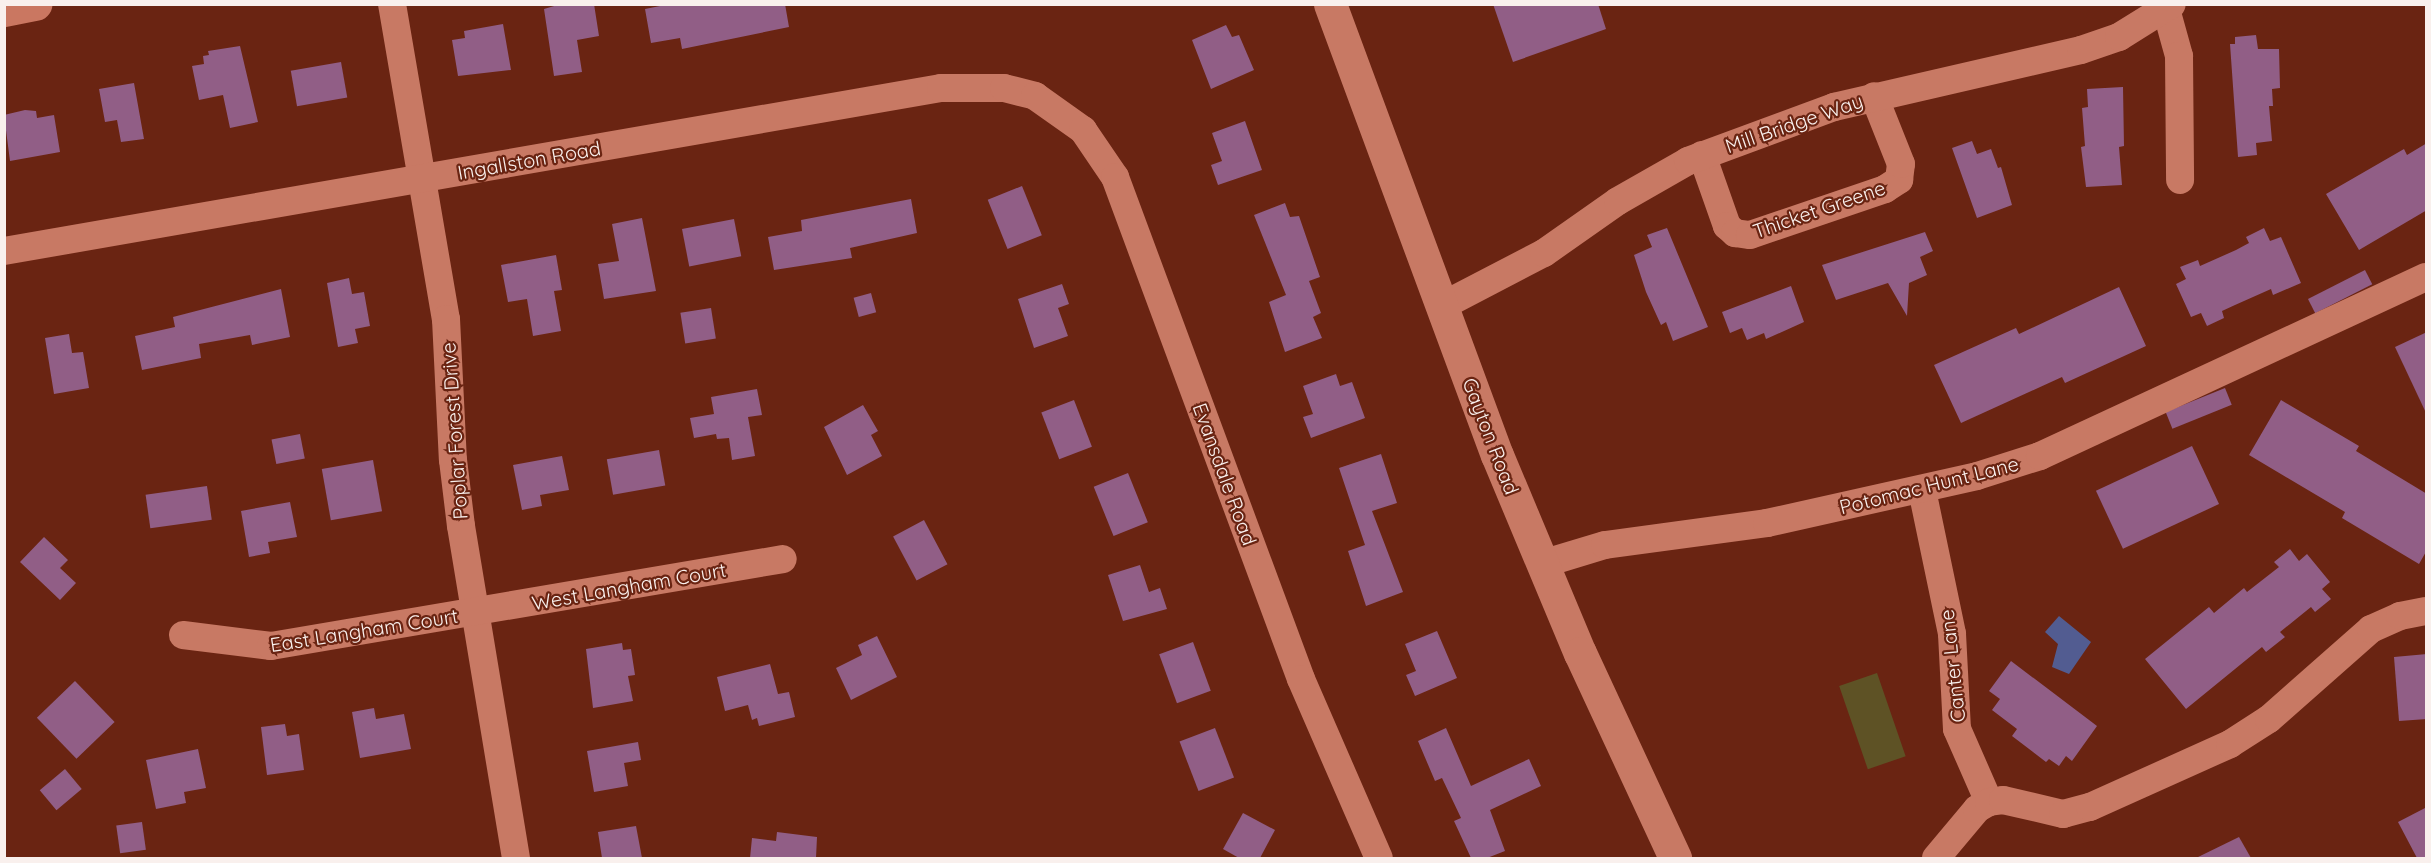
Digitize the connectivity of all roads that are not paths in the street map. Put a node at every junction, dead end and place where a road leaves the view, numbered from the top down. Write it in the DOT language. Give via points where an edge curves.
graph roads {
  1 [pos="34,4"];
  2 [pos="392,4"];
  3 [pos="1330,4"];
  4 [pos="2169,7"];
  5 [pos="4,10"];
  6 [pos="1874,96"];
  7 [pos="1051,104"];
  8 [pos="1702,155"];
  9 [pos="422,178"];
  10 [pos="2180,180"];
  11 [pos="4,251"];
  12 [pos="2427,277"];
  13 [pos="1442,306"];
  14 [pos="1922,490"];
  15 [pos="783,559"];
  16 [pos="1542,564"];
  17 [pos="2427,611"];
  18 [pos="475,612"];
  19 [pos="183,635"];
  20 [pos="1989,802"];
  21 [pos="516,858"];
  22 [pos="1379,858"];
  23 [pos="1674,858"];
  24 [pos="1936,858"];
  1 -- 5 [label="main road"];
  2 -- 9 [label="street, Poplar Forest Drive"];
  3 -- 13 [label="street, Gayton Road"];
  4 -- 6 [label="street, Mill Bridge Way" via="2120,37 2081,50"];
  4 -- 10 [label="street" via="2179,56"];
  6 -- 8 [label="street, Mill Bridge Way"];
  6 -- 8 [label="street, Thicket Greene" via="1901,164 1899,180 1885,189 1750,235 1735,233 1727,226"];
  7 -- 9 [label="street, Ingallston Road" via="1004,88 941,88"];
  7 -- 22 [label="street, Evansdale Road" via="1083,130 1119,186 1301,679"];
  8 -- 13 [label="street, Mill Bridge Way" via="1650,182 1544,254"];
  9 -- 11 [label="street, Ingallston Road"];
  9 -- 18 [label="street, Poplar Forest Drive" via="446,319 453,460"];
  12 -- 14 [label="street, Potomac Hunt Lane" via="2040,456"];
  13 -- 16 [label="street, Gayton Road"];
  14 -- 16 [label="street, Potomac Hunt Lane" via="1767,523 1605,545"];
  14 -- 20 [label="street, Canter Lane" via="1952,634 1957,729"];
  15 -- 18 [label="street, West Langham Court"];
  16 -- 23 [label="street, Gayton Road"];
  17 -- 20 [label="street" via="2400,616 2371,629 2246,735 2090,807 2063,814 2003,800"];
  18 -- 19 [label="street, East Langham Court" via="271,646"];
  18 -- 21 [label="street, Poplar Forest Drive"];
  20 -- 24 [label="street" via="1977,809"];
}
